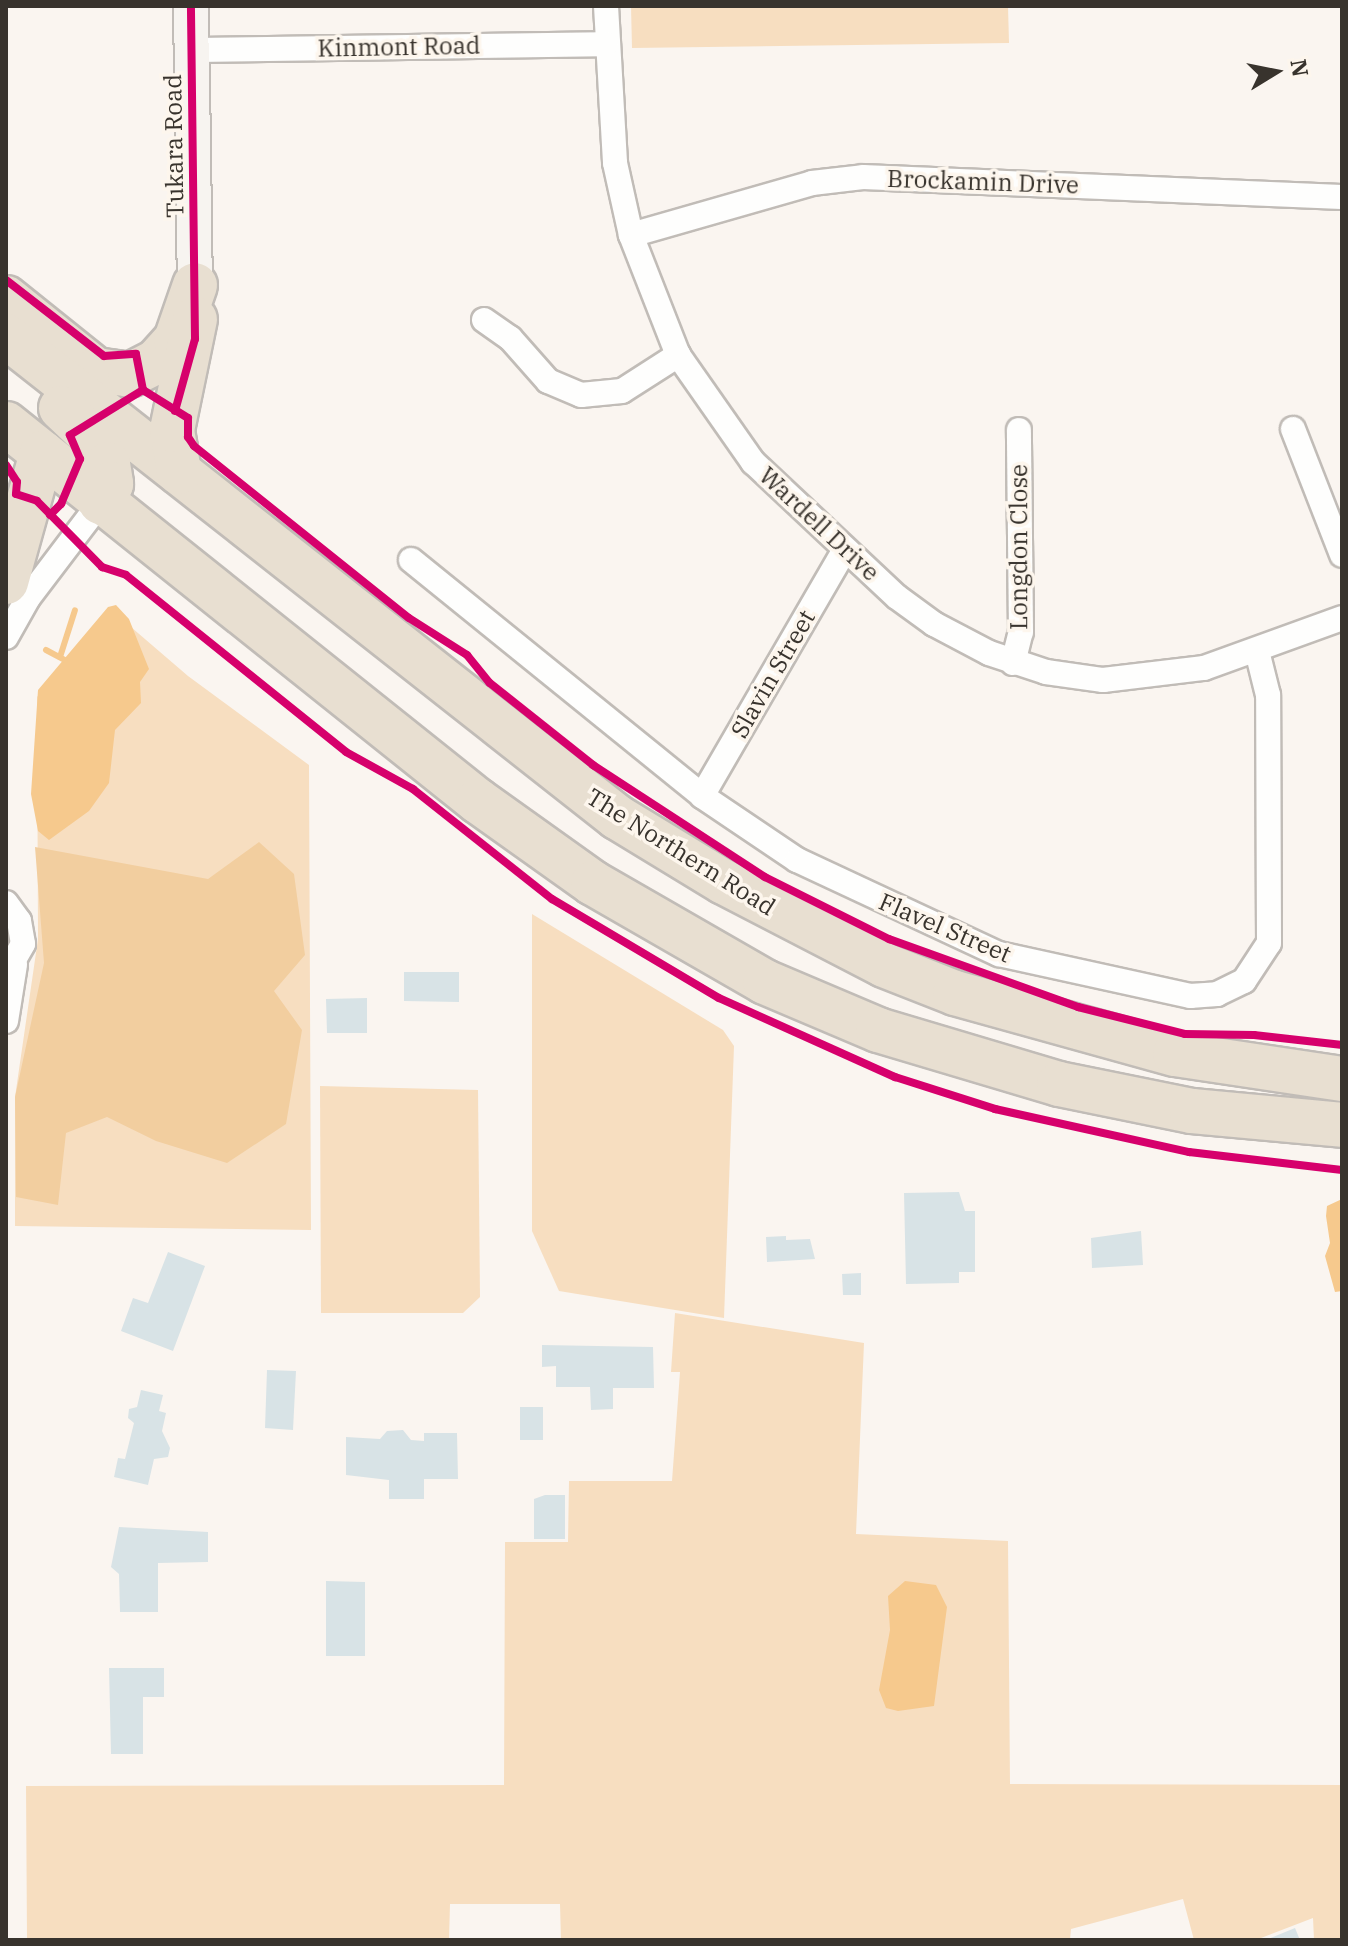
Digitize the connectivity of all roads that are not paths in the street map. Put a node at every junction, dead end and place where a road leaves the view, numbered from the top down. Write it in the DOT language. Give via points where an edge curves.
graph roads {
  1 [pos="191,6"];
  2 [pos="606,6"];
  3 [pos="606,44"];
  4 [pos="192,50"];
  5 [pos="1342,197"];
  6 [pos="631,235"];
  7 [pos="195,285"];
  8 [pos="6,298"];
  9 [pos="484,320"];
  10 [pos="6,336"];
  11 [pos="678,355"];
  12 [pos="6,364"];
  13 [pos="6,424"];
  14 [pos="1293,429"];
  15 [pos="1019,430"];
  16 [pos="42,453"];
  17 [pos="179,472"];
  18 [pos="101,502"];
  19 [pos="244,524"];
  20 [pos="844,551"];
  21 [pos="1342,555"];
  22 [pos="411,560"];
  23 [pos="6,582"];
  24 [pos="1342,618"];
  25 [pos="6,637"];
  26 [pos="1257,651"];
  27 [pos="1013,663"];
  28 [pos="702,796"];
  29 [pos="6,903"];
  30 [pos="10,970"];
  31 [pos="6,1021"];
  32 [pos="1342,1079"];
  33 [pos="1342,1125"];
  1 -- 4 [label="street, Tukara Road"];
  2 -- 3 [label="street, Wardell Drive"];
  3 -- 4 [label="street, Kinmont Road"];
  3 -- 6 [label="street, Wardell Drive" via="615,163"];
  4 -- 7 [label="street, Tukara Road"];
  5 -- 6 [label="street, Brockamin Drive" via="863,177 812,183"];
  6 -- 11 [label="street, Wardell Drive"];
  7 -- 8 [label="highway" via="176,340 156,362 130,375 96,370"];
  7 -- 17 [label="highway" via="195,339 172,430"];
  9 -- 11 [label="street" via="510,338 548,381 581,395 622,391"];
  10 -- 17 [label="highway, The Northern Road"];
  11 -- 20 [label="street, Wardell Drive" via="742,449"];
  12 -- 18 [label="highway" via="75,420 101,449 111,484"];
  13 -- 16 [label="highway"];
  14 -- 21 [label="street"];
  15 -- 27 [label="street, Longdon Close" via="1021,632"];
  16 -- 18 [label="highway"];
  16 -- 23 [label="highway"];
  17 -- 19 [label="highway, The Northern Road"];
  18 -- 19 [label="highway" via="130,485 165,485"];
  18 -- 25 [label="street" via="28,598"];
  18 -- 33 [label="highway" via="478,801 593,883 765,982 878,1030 1059,1084 1192,1111"];
  19 -- 32 [label="highway, The Northern Road" via="617,817 803,925 955,993 1083,1031 1175,1054"];
  20 -- 27 [label="street, Wardell Drive" via="934,624"];
  20 -- 28 [label="street, Slavin Street"];
  22 -- 28 [label="street, Flavel Street"];
  24 -- 26 [label="street, Wardell Drive"];
  26 -- 27 [label="street, Wardell Drive" via="1185,672 1136,679 1085,678"];
  26 -- 28 [label="street, Flavel Street" via="1268,695 1270,929 1265,953 1252,974 1217,994 1190,996 980,947 806,865"];
  29 -- 30 [label="street" via="22,932"];
  30 -- 31 [label="street"];
}
